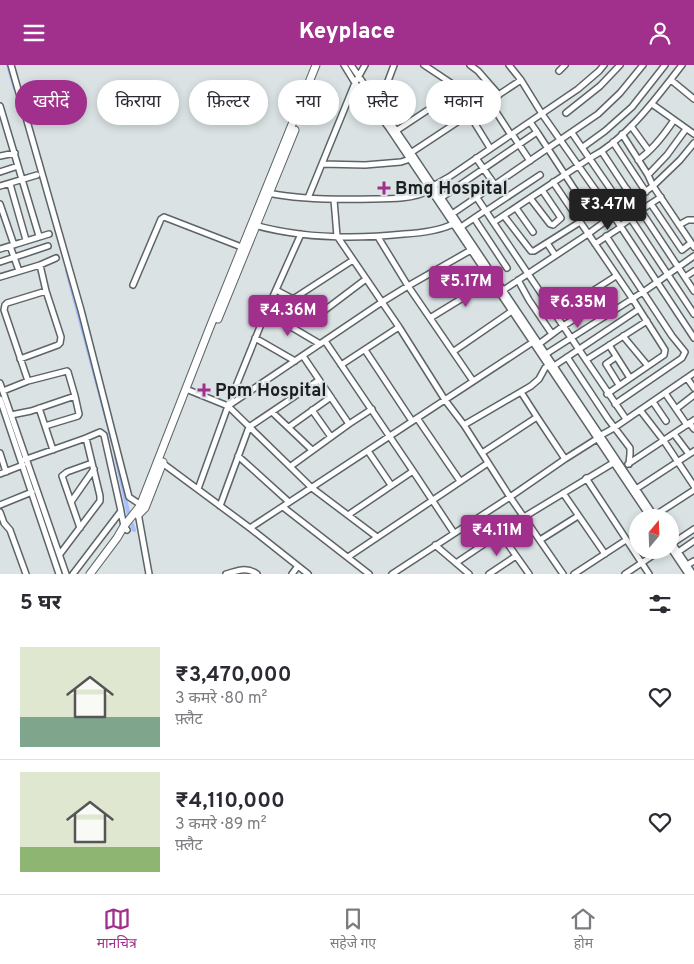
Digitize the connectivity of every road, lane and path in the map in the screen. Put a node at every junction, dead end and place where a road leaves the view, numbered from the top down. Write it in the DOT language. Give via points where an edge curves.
graph roads {
  1 [pos="11,65"];
  2 [pos="316,65"];
  3 [pos="321,65"];
  4 [pos="344,65"];
  5 [pos="350,65"];
  6 [pos="365,65"];
  7 [pos="394,65"];
  8 [pos="424,65"];
  9 [pos="470,65"];
  10 [pos="509,65"];
  11 [pos="565,65"];
  12 [pos="604,65"];
  13 [pos="620,65"];
  14 [pos="643,65"];
  15 [pos="665,65"];
  16 [pos="682,65"];
  17 [pos="559,71"];
  18 [pos="359,77"];
  19 [pos="353,80"];
  20 [pos="357,80"];
  21 [pos="361,80"];
  22 [pos="388,80"];
  23 [pos="486,80"];
  24 [pos="521,80"];
  25 [pos="670,80"];
  26 [pos="501,94"];
  27 [pos="349,98"];
  28 [pos="694,99"];
  29 [pos="652,104"];
  30 [pos="0,107"];
  31 [pos="542,113"];
  32 [pos="566,113"];
  33 [pos="501,118"];
  34 [pos="674,120"];
  35 [pos="530,122"];
  36 [pos="2,123"];
  37 [pos="389,125"];
  38 [pos="392,125"];
  39 [pos="453,125"];
  40 [pos="476,125"];
  41 [pos="631,126"];
  42 [pos="686,129"];
  43 [pos="396,131"];
  44 [pos="537,132"];
  45 [pos="572,133"];
  46 [pos="512,134"];
  47 [pos="622,134"];
  48 [pos="694,134"];
  49 [pos="560,141"];
  50 [pos="613,142"];
  51 [pos="694,143"];
  52 [pos="519,144"];
  53 [pos="583,147"];
  54 [pos="490,148"];
  55 [pos="548,149"];
  56 [pos="649,151"];
  57 [pos="602,152"];
  58 [pos="15,153"];
  59 [pos="0,156"];
  60 [pos="409,156"];
  61 [pos="476,158"];
  62 [pos="590,158"];
  63 [pos="638,160"];
  64 [pos="530,161"];
  65 [pos="322,164"];
  66 [pos="579,166"];
  67 [pos="18,167"];
  68 [pos="483,169"];
  69 [pos="0,172"];
  70 [pos="37,175"];
  71 [pos="540,175"];
  72 [pos="566,175"];
  73 [pos="648,175"];
  74 [pos="22,180"];
  75 [pos="554,182"];
  76 [pos="10,184"];
  77 [pos="495,185"];
  78 [pos="653,186"];
  79 [pos="0,187"];
  80 [pos="432,188"];
  81 [pos="627,189"];
  82 [pos="542,190"];
  83 [pos="646,191"];
  84 [pos="266,193"];
  85 [pos="616,197"];
  86 [pos="661,197"];
  87 [pos="308,198"];
  88 [pos="441,198"];
  89 [pos="477,198"];
  90 [pos="530,198"];
  91 [pos="634,200"];
  92 [pos="334,201"];
  93 [pos="0,204"];
  94 [pos="606,204"];
  95 [pos="651,204"];
  96 [pos="516,208"];
  97 [pos="486,211"];
  98 [pos="641,211"];
  99 [pos="590,213"];
  100 [pos="613,215"];
  101 [pos="504,216"];
  102 [pos="474,218"];
  103 [pos="453,219"];
  104 [pos="631,219"];
  105 [pos="694,220"];
  106 [pos="494,222"];
  107 [pos="580,222"];
  108 [pos="254,225"];
  109 [pos="679,225"];
  110 [pos="621,226"];
  111 [pos="461,227"];
  112 [pos="533,233"];
  113 [pos="49,234"];
  114 [pos="301,234"];
  115 [pos="588,234"];
  116 [pos="38,236"];
  117 [pos="337,236"];
  118 [pos="606,236"];
  119 [pos="378,237"];
  120 [pos="26,241"];
  121 [pos="547,243"];
  122 [pos="595,244"];
  123 [pos="12,245"];
  124 [pos="693,245"];
  125 [pos="48,246"];
  126 [pos="244,248"];
  127 [pos="0,249"];
  128 [pos="471,249"];
  129 [pos="682,250"];
  130 [pos="555,255"];
  131 [pos="672,256"];
  132 [pos="694,256"];
  133 [pos="14,257"];
  134 [pos="56,258"];
  135 [pos="353,260"];
  136 [pos="0,262"];
  137 [pos="40,265"];
  138 [pos="678,267"];
  139 [pos="508,268"];
  140 [pos="19,271"];
  141 [pos="694,271"];
  142 [pos="528,273"];
  143 [pos="667,274"];
  144 [pos="616,276"];
  145 [pos="0,277"];
  146 [pos="685,277"];
  147 [pos="366,279"];
  148 [pos="518,280"];
  149 [pos="492,281"];
  150 [pos="657,282"];
  151 [pos="133,285"];
  152 [pos="408,286"];
  153 [pos="276,290"];
  154 [pos="46,291"];
  155 [pos="501,291"];
  156 [pos="694,291"];
  157 [pos="643,292"];
  158 [pos="293,299"];
  159 [pos="608,299"];
  160 [pos="632,299"];
  161 [pos="382,302"];
  162 [pos="639,309"];
  163 [pos="512,311"];
  164 [pos="266,312"];
  165 [pos="694,314"];
  166 [pos="555,315"];
  167 [pos="430,318"];
  168 [pos="647,321"];
  169 [pos="399,327"];
  170 [pos="563,327"];
  171 [pos="552,334"];
  172 [pos="623,336"];
  173 [pos="570,338"];
  174 [pos="694,338"];
  175 [pos="255,339"];
  176 [pos="536,342"];
  177 [pos="322,343"];
  178 [pos="608,345"];
  179 [pos="365,350"];
  180 [pos="579,350"];
  181 [pos="454,351"];
  182 [pos="546,354"];
  183 [pos="303,356"];
  184 [pos="567,357"];
  185 [pos="616,357"];
  186 [pos="20,359"];
  187 [pos="586,360"];
  188 [pos="295,361"];
  189 [pos="341,365"];
  190 [pos="551,365"];
  191 [pos="648,366"];
  192 [pos="694,373"];
  193 [pos="687,377"];
  194 [pos="630,378"];
  195 [pos="319,380"];
  196 [pos="28,381"];
  197 [pos="473,381"];
  198 [pos="0,383"];
  199 [pos="620,385"];
  200 [pos="694,388"];
  201 [pos="188,390"];
  202 [pos="521,392"];
  203 [pos="666,393"];
  204 [pos="608,394"];
  205 [pos="2,395"];
  206 [pos="694,395"];
  207 [pos="76,396"];
  208 [pos="331,397"];
  209 [pos="445,400"];
  210 [pos="653,402"];
  211 [pos="615,404"];
  212 [pos="228,406"];
  213 [pos="39,408"];
  214 [pos="372,409"];
  215 [pos="676,409"];
  216 [pos="312,410"];
  217 [pos="640,410"];
  218 [pos="272,412"];
  219 [pos="10,415"];
  220 [pos="537,417"];
  221 [pos="626,419"];
  222 [pos="414,420"];
  223 [pos="666,421"];
  224 [pos="690,423"];
  225 [pos="349,424"];
  226 [pos="464,425"];
  227 [pos="45,426"];
  228 [pos="249,427"];
  229 [pos="288,427"];
  230 [pos="614,428"];
  231 [pos="694,429"];
  232 [pos="674,434"];
  233 [pos="389,436"];
  234 [pos="331,437"];
  235 [pos="599,437"];
  236 [pos="86,438"];
  237 [pos="664,441"];
  238 [pos="53,450"];
  239 [pos="312,450"];
  240 [pos="368,451"];
  241 [pos="692,452"];
  242 [pos="0,453"];
  243 [pos="482,453"];
  244 [pos="238,456"];
  245 [pos="565,459"];
  246 [pos="678,461"];
  247 [pos="24,462"];
  248 [pos="161,462"];
  249 [pos="92,463"];
  250 [pos="488,463"];
  251 [pos="613,463"];
  252 [pos="629,464"];
  253 [pos="290,466"];
  254 [pos="94,469"];
  255 [pos="622,469"];
  256 [pos="413,471"];
  257 [pos="6,472"];
  258 [pos="0,474"];
  259 [pos="586,479"];
  260 [pos="460,481"];
  261 [pos="391,485"];
  262 [pos="312,488"];
  263 [pos="694,488"];
  264 [pos="198,489"];
  265 [pos="636,489"];
  266 [pos="32,492"];
  267 [pos="563,493"];
  268 [pos="510,497"];
  269 [pos="432,500"];
  270 [pos="71,502"];
  271 [pos="289,502"];
  272 [pos="0,505"];
  273 [pos="220,506"];
  274 [pos="282,507"];
  275 [pos="647,509"];
  276 [pos="648,509"];
  277 [pos="664,509"];
  278 [pos="121,511"];
  279 [pos="0,512"];
  280 [pos="137,513"];
  281 [pos="348,515"];
  282 [pos="578,516"];
  283 [pos="524,517"];
  284 [pos="126,526"];
  285 [pos="80,528"];
  286 [pos="250,528"];
  287 [pos="694,529"];
  288 [pos="454,533"];
  289 [pos="500,533"];
  290 [pos="377,537"];
  291 [pos="626,539"];
  292 [pos="679,539"];
  293 [pos="540,540"];
  294 [pos="694,541"];
  295 [pos="435,545"];
  296 [pos="679,551"];
  297 [pos="679,553"];
  298 [pos="60,554"];
  299 [pos="605,554"];
  300 [pos="516,556"];
  301 [pos="348,557"];
  302 [pos="679,558"];
  303 [pos="646,559"];
  304 [pos="694,561"];
  305 [pos="641,562"];
  306 [pos="456,563"];
  307 [pos="687,565"];
  308 [pos="298,566"];
  309 [pos="26,574"];
  310 [pos="59,574"];
  311 [pos="66,574"];
  312 [pos="73,574"];
  313 [pos="90,574"];
  314 [pos="96,574"];
  315 [pos="149,574"];
  316 [pos="226,574"];
  317 [pos="257,574"];
  318 [pos="292,574"];
  319 [pos="308,574"];
  320 [pos="369,574"];
  321 [pos="392,574"];
  322 [pos="469,574"];
  323 [pos="489,574"];
  324 [pos="528,574"];
  325 [pos="563,574"];
  326 [pos="574,574"];
  327 [pos="625,574"];
  328 [pos="649,574"];
  329 [pos="688,574"];
  330 [pos="693,574"];
  1 -- 280 [label="street" via="69,266 129,497"];
  2 -- 84 [label="main road"];
  3 -- 84 [label="main road"];
  4 -- 19 [label="street"];
  5 -- 18 [label="street"];
  6 -- 18 [label="street"];
  7 -- 22 [label="street"];
  8 -- 43 [label="street" via="458,90"];
  9 -- 23 [label="street"];
  10 -- 24 [label="street"];
  11 -- 17 [label="street"];
  12 -- 31 [label="street" via="578,89"];
  13 -- 32 [label="street"];
  14 -- 45 [label="street" via="609,104"];
  15 -- 53 [label="street" via="632,107"];
  16 -- 25 [label="street"];
  18 -- 20 [label="street"];
  18 -- 21 [label="street"];
  24 -- 26 [label="street"];
  24 -- 31 [label="street"];
  25 -- 28 [label="street"];
  25 -- 29 [label="street"];
  27 -- 65 [label="street"];
  29 -- 34 [label="street"];
  29 -- 41 [label="street"];
  30 -- 36 [label="street"];
  31 -- 35 [label="street"];
  31 -- 49 [label="street"];
  33 -- 46 [label="street"];
  34 -- 42 [label="street"];
  34 -- 56 [label="street"];
  35 -- 44 [label="street"];
  35 -- 46 [label="street"];
  36 -- 58 [label="street"];
  37 -- 60 [label="street"];
  38 -- 43 [label="street"];
  39 -- 60 [label="street"];
  40 -- 54 [label="street"];
  41 -- 47 [label="street"];
  41 -- 56 [label="street"];
  42 -- 48 [label="street"];
  42 -- 73 [label="street"];
  43 -- 60 [label="street"];
  44 -- 52 [label="street"];
  44 -- 55 [label="street"];
  45 -- 49 [label="street"];
  45 -- 53 [label="street"];
  46 -- 52 [label="street"];
  46 -- 54 [label="street"];
  47 -- 50 [label="street"];
  47 -- 63 [label="street"];
  49 -- 55 [label="street"];
  49 -- 66 [label="street"];
  50 -- 57 [label="street"];
  50 -- 83 [label="street"];
  51 -- 78 [label="street"];
  52 -- 64 [label="street"];
  52 -- 68 [label="street"];
  53 -- 62 [label="street"];
  54 -- 61 [label="street"];
  55 -- 64 [label="street"];
  55 -- 72 [label="street"];
  56 -- 63 [label="street"];
  57 -- 62 [label="street"];
  57 -- 81 [label="street"];
  58 -- 59 [label="street"];
  58 -- 67 [label="street"];
  60 -- 65 [label="street" via="401,162"];
  60 -- 80 [label="street"];
  61 -- 68 [label="street"];
  61 -- 80 [label="street"];
  62 -- 66 [label="street"];
  62 -- 85 [label="street"];
  63 -- 73 [label="street"];
  64 -- 77 [label="street"];
  65 -- 87 [label="street"];
  66 -- 72 [label="street"];
  66 -- 94 [label="street"];
  67 -- 69 [label="street"];
  67 -- 74 [label="street"];
  68 -- 77 [label="street"];
  68 -- 88 [label="street"];
  70 -- 74 [label="street"];
  71 -- 97 [label="street"];
  72 -- 75 [label="street"];
  72 -- 99 [label="street"];
  73 -- 78 [label="street"];
  74 -- 76 [label="street"];
  74 -- 116 [label="street"];
  75 -- 82 [label="street"];
  75 -- 107 [label="street"];
  76 -- 79 [label="street"];
  76 -- 120 [label="street"];
  77 -- 89 [label="street"];
  78 -- 83 [label="street"];
  78 -- 86 [label="street"];
  80 -- 88 [label="street"];
  80 -- 92 [label="street" via="416,196 401,198"];
  80 -- 103 [label="street"];
  81 -- 85 [label="street"];
  81 -- 91 [label="street"];
  82 -- 90 [label="street"];
  82 -- 90 [label="street" via="561,218 553,225"];
  83 -- 91 [label="street"];
  84 -- 87 [label="street"];
  84 -- 108 [label="main road"];
  85 -- 94 [label="street"];
  86 -- 95 [label="street"];
  86 -- 109 [label="street"];
  87 -- 92 [label="street"];
  88 -- 103 [label="street"];
  89 -- 97 [label="street"];
  89 -- 103 [label="street"];
  90 -- 96 [label="street"];
  91 -- 98 [label="street"];
  91 -- 100 [label="street"];
  92 -- 117 [label="street"];
  93 -- 123 [label="street"];
  94 -- 100 [label="street"];
  95 -- 98 [label="street"];
  95 -- 129 [label="street"];
  96 -- 101 [label="street"];
  96 -- 112 [label="street"];
  97 -- 102 [label="street"];
  97 -- 106 [label="street"];
  98 -- 104 [label="street"];
  98 -- 131 [label="street"];
  100 -- 110 [label="street"];
  100 -- 115 [label="street"];
  101 -- 106 [label="street"];
  101 -- 121 [label="street" via="529,251"];
  102 -- 111 [label="street"];
  102 -- 139 [label="street"];
  103 -- 111 [label="street"];
  103 -- 119 [label="street" via="434,230"];
  103 -- 128 [label="street"];
  104 -- 110 [label="street"];
  104 -- 143 [label="street"];
  105 -- 109 [label="street"];
  106 -- 142 [label="street"];
  107 -- 115 [label="street"];
  107 -- 121 [label="street"];
  108 -- 114 [label="street"];
  108 -- 126 [label="main road"];
  109 -- 124 [label="street"];
  110 -- 118 [label="street"];
  110 -- 150 [label="street"];
  111 -- 155 [label="street"];
  113 -- 116 [label="street"];
  114 -- 117 [label="street"];
  114 -- 153 [label="street"];
  115 -- 122 [label="street"];
  115 -- 130 [label="street"];
  116 -- 120 [label="street"];
  117 -- 119 [label="street"];
  117 -- 135 [label="street"];
  118 -- 122 [label="street"];
  118 -- 157 [label="street"];
  119 -- 152 [label="street"];
  120 -- 123 [label="street"];
  121 -- 130 [label="street"];
  122 -- 144 [label="street"];
  123 -- 127 [label="street"];
  123 -- 133 [label="street"];
  124 -- 129 [label="street"];
  125 -- 133 [label="street"];
  126 -- 151 [label="street" via="168,217 162,218"];
  126 -- 201 [label="main road"];
  128 -- 149 [label="street"];
  128 -- 152 [label="street"];
  129 -- 131 [label="street"];
  130 -- 142 [label="street"];
  131 -- 138 [label="street"];
  132 -- 138 [label="street"];
  133 -- 136 [label="street"];
  133 -- 140 [label="street"];
  134 -- 137 [label="street"];
  135 -- 147 [label="street"];
  135 -- 158 [label="street"];
  137 -- 140 [label="street"];
  137 -- 154 [label="street"];
  138 -- 143 [label="street"];
  138 -- 146 [label="street"];
  140 -- 145 [label="street"];
  141 -- 146 [label="street"];
  142 -- 148 [label="street"];
  142 -- 166 [label="street"];
  143 -- 150 [label="street"];
  143 -- 165 [label="street"];
  144 -- 160 [label="street"];
  144 -- 166 [label="street"];
  146 -- 156 [label="street"];
  147 -- 158 [label="street" via="321,313 315,313"];
  147 -- 161 [label="street"];
  148 -- 155 [label="street"];
  148 -- 171 [label="street"];
  149 -- 155 [label="street"];
  149 -- 167 [label="street"];
  150 -- 157 [label="street"];
  150 -- 174 [label="street"];
  152 -- 161 [label="street"];
  152 -- 167 [label="street"];
  153 -- 158 [label="street"];
  153 -- 164 [label="street"];
  154 -- 186 [label="street" via="61,337 60,343"];
  154 -- 186 [label="street" via="7,303 4,307"];
  155 -- 163 [label="street"];
  155 -- 176 [label="street"];
  157 -- 160 [label="street"];
  157 -- 211 [label="street" via="685,354"];
  159 -- 170 [label="street"];
  160 -- 162 [label="street"];
  160 -- 173 [label="street"];
  161 -- 169 [label="street"];
  161 -- 177 [label="street"];
  162 -- 168 [label="street"];
  162 -- 180 [label="street"];
  163 -- 176 [label="street"];
  163 -- 181 [label="street"];
  164 -- 175 [label="street"];
  164 -- 177 [label="street"];
  166 -- 170 [label="street"];
  167 -- 181 [label="street"];
  168 -- 172 [label="street"];
  168 -- 191 [label="street" via="666,352"];
  169 -- 179 [label="street"];
  169 -- 209 [label="street"];
  170 -- 171 [label="street"];
  170 -- 173 [label="street"];
  171 -- 176 [label="street"];
  172 -- 178 [label="street"];
  172 -- 191 [label="street"];
  173 -- 180 [label="street"];
  173 -- 182 [label="street"];
  175 -- 188 [label="street"];
  175 -- 212 [label="street"];
  176 -- 182 [label="street"];
  176 -- 190 [label="street"];
  176 -- 197 [label="street"];
  177 -- 183 [label="street"];
  177 -- 189 [label="street"];
  178 -- 185 [label="street"];
  178 -- 187 [label="street"];
  179 -- 189 [label="street"];
  179 -- 222 [label="street"];
  180 -- 184 [label="street"];
  180 -- 187 [label="street"];
  181 -- 197 [label="street"];
  182 -- 190 [label="street"];
  183 -- 188 [label="street"];
  183 -- 195 [label="street"];
  184 -- 190 [label="street"];
  184 -- 230 [label="street"];
  185 -- 194 [label="street"];
  185 -- 199 [label="street" via="606,365"];
  186 -- 196 [label="street"];
  187 -- 204 [label="street"];
  188 -- 212 [label="street"];
  189 -- 214 [label="street"];
  190 -- 202 [label="street"];
  190 -- 235 [label="street"];
  191 -- 194 [label="street"];
  192 -- 193 [label="street"];
  193 -- 200 [label="street"];
  193 -- 203 [label="street"];
  194 -- 199 [label="street"];
  195 -- 208 [label="street"];
  195 -- 218 [label="street"];
  196 -- 205 [label="street"];
  196 -- 207 [label="street" via="67,371"];
  197 -- 209 [label="street"];
  198 -- 205 [label="street"];
  199 -- 204 [label="street"];
  201 -- 212 [label="street"];
  201 -- 248 [label="main road"];
  202 -- 220 [label="street"];
  202 -- 226 [label="street"];
  203 -- 210 [label="street"];
  203 -- 215 [label="street"];
  204 -- 211 [label="street"];
  205 -- 219 [label="street"];
  205 -- 247 [label="street"];
  206 -- 215 [label="street"];
  207 -- 213 [label="street"];
  207 -- 227 [label="street" via="78,416"];
  208 -- 216 [label="street"];
  208 -- 225 [label="street"];
  209 -- 222 [label="street"];
  209 -- 226 [label="street"];
  210 -- 217 [label="street"];
  210 -- 223 [label="street"];
  211 -- 221 [label="street"];
  212 -- 228 [label="street"];
  212 -- 264 [label="street"];
  213 -- 219 [label="street"];
  213 -- 227 [label="street"];
  214 -- 225 [label="street"];
  214 -- 233 [label="street"];
  215 -- 224 [label="street"];
  216 -- 229 [label="street"];
  216 -- 234 [label="street"];
  217 -- 221 [label="street"];
  217 -- 237 [label="street"];
  218 -- 228 [label="street"];
  218 -- 229 [label="street"];
  219 -- 247 [label="street"];
  220 -- 243 [label="street"];
  220 -- 245 [label="street"];
  221 -- 230 [label="street"];
  222 -- 233 [label="street"];
  222 -- 260 [label="street"];
  224 -- 231 [label="street"];
  224 -- 232 [label="street"];
  225 -- 234 [label="street"];
  226 -- 243 [label="street"];
  227 -- 238 [label="street"];
  228 -- 244 [label="street"];
  228 -- 253 [label="street"];
  229 -- 239 [label="street"];
  230 -- 235 [label="street"];
  230 -- 252 [label="street" via="630,448"];
  232 -- 237 [label="street"];
  232 -- 241 [label="street"];
  233 -- 240 [label="street"];
  233 -- 256 [label="street"];
  234 -- 239 [label="street"];
  235 -- 245 [label="street"];
  235 -- 251 [label="street"];
  235 -- 255 [label="street"];
  236 -- 238 [label="street"];
  236 -- 249 [label="street"];
  236 -- 278 [label="street" via="100,432 104,435"];
  237 -- 246 [label="street"];
  237 -- 252 [label="street"];
  238 -- 247 [label="street"];
  239 -- 253 [label="street"];
  240 -- 261 [label="street"];
  240 -- 262 [label="street"];
  241 -- 246 [label="street"];
  242 -- 257 [label="street"];
  243 -- 250 [label="street"];
  244 -- 271 [label="street"];
  244 -- 273 [label="street"];
  245 -- 268 [label="street"];
  246 -- 263 [label="street"];
  246 -- 265 [label="street"];
  247 -- 257 [label="street"];
  247 -- 266 [label="street"];
  247 -- 298 [label="street"];
  248 -- 264 [label="street"];
  248 -- 280 [label="main road"];
  249 -- 254 [label="street"];
  249 -- 270 [label="street" via="62,476"];
  250 -- 260 [label="street"];
  250 -- 268 [label="street"];
  251 -- 259 [label="street"];
  251 -- 275 [label="street"];
  252 -- 255 [label="street"];
  253 -- 262 [label="street"];
  254 -- 270 [label="street"];
  254 -- 285 [label="street" via="100,501"];
  255 -- 265 [label="street"];
  256 -- 261 [label="street"];
  256 -- 269 [label="street"];
  257 -- 258 [label="street"];
  259 -- 267 [label="street"];
  259 -- 291 [label="street"];
  260 -- 269 [label="street"];
  261 -- 281 [label="street"];
  262 -- 271 [label="street"];
  262 -- 281 [label="street"];
  263 -- 277 [label="street"];
  264 -- 273 [label="street"];
  265 -- 276 [label="street"];
  266 -- 272 [label="street"];
  266 -- 310 [label="street"];
  267 -- 282 [label="street"];
  267 -- 283 [label="street"];
  268 -- 283 [label="street"];
  268 -- 288 [label="street"];
  269 -- 288 [label="street"];
  269 -- 290 [label="street"];
  270 -- 285 [label="street"];
  271 -- 274 [label="street"];
  273 -- 286 [label="street"];
  274 -- 286 [label="street"];
  274 -- 301 [label="street"];
  278 -- 284 [label="street"];
  278 -- 312 [label="street"];
  279 -- 309 [label="street"];
  280 -- 284 [label="main road"];
  280 -- 315 [label="street"];
  281 -- 290 [label="street"];
  282 -- 293 [label="street"];
  282 -- 299 [label="street"];
  283 -- 289 [label="street"];
  283 -- 293 [label="street"];
  284 -- 313 [label="main road"];
  284 -- 314 [label="main road" via="120,541"];
  285 -- 298 [label="street"];
  286 -- 308 [label="street"];
  287 -- 292 [label="street"];
  288 -- 295 [label="street"];
  289 -- 300 [label="street"];
  289 -- 306 [label="street"];
  290 -- 301 [label="street"];
  291 -- 299 [label="street"];
  291 -- 305 [label="street"];
  293 -- 325 [label="street"];
  294 -- 296 [label="street"];
  295 -- 306 [label="street"];
  295 -- 321 [label="street"];
  297 -- 307 [label="street"];
  298 -- 311 [label="street"];
  299 -- 326 [label="street"];
  300 -- 323 [label="street"];
  300 -- 324 [label="street"];
  301 -- 320 [label="street"];
  302 -- 329 [label="street"];
  303 -- 305 [label="street"];
  304 -- 307 [label="street"];
  305 -- 327 [label="street"];
  305 -- 328 [label="street"];
  306 -- 322 [label="street"];
  307 -- 330 [label="street"];
  308 -- 318 [label="street"];
  308 -- 319 [label="street"];
  316 -- 317 [label="street" via="242,569"];
}
